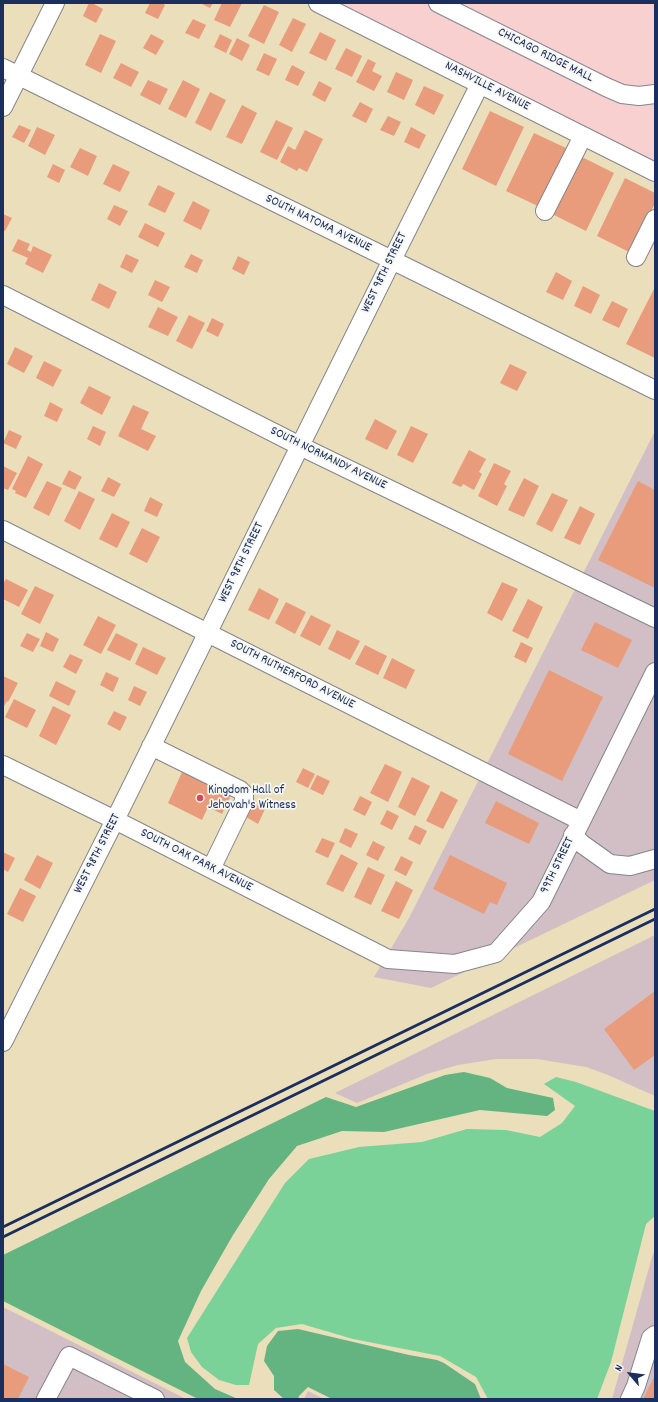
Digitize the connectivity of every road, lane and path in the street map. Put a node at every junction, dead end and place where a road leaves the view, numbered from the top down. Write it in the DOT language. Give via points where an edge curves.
graph roads {
  1 [pos="55,3"];
  2 [pos="318,3"];
  3 [pos="438,3"];
  4 [pos="11,72"];
  5 [pos="480,84"];
  6 [pos="655,94"];
  7 [pos="3,107"];
  8 [pos="583,136"];
  9 [pos="655,172"];
  10 [pos="545,211"];
  11 [pos="655,219"];
  12 [pos="636,257"];
  13 [pos="392,260"];
  14 [pos="3,295"];
  15 [pos="655,390"];
  16 [pos="300,446"];
  17 [pos="3,530"];
  18 [pos="655,618"];
  19 [pos="208,632"];
  20 [pos="655,672"];
  21 [pos="151,746"];
  22 [pos="3,765"];
  23 [pos="115,820"];
  24 [pos="577,828"];
  25 [pos="655,859"];
  26 [pos="211,869"];
  27 [pos="388,959"];
  28 [pos="3,1042"];
  29 [pos="655,1335"];
  30 [pos="46,1399"];
  31 [pos="154,1399"];
  32 [pos="630,1399"];
  1 -- 4 [label="street"];
  2 -- 5 [label="street, NASHVILLE AVENUE"];
  3 -- 6 [label="street, CHICAGO RIDGE MALL" via="622,94"];
  4 -- 7 [label="street"];
  4 -- 13 [label="street, SOUTH NATOMA AVENUE"];
  5 -- 8 [label="street, NASHVILLE AVENUE"];
  5 -- 13 [label="street, WEST 98TH STREET"];
  8 -- 9 [label="street, NASHVILLE AVENUE"];
  8 -- 10 [label="street"];
  11 -- 12 [label="street"];
  13 -- 15 [label="street, SOUTH NATOMA AVENUE"];
  13 -- 16 [label="street, WEST 98TH STREET"];
  14 -- 16 [label="street, SOUTH NORMANDY AVENUE"];
  16 -- 18 [label="street, SOUTH NORMANDY AVENUE"];
  16 -- 19 [label="street, WEST 98TH STREET"];
  17 -- 19 [label="street, SOUTH RUTHERFORD AVENUE"];
  19 -- 21 [label="street, WEST 98TH STREET"];
  19 -- 24 [label="street, SOUTH RUTHERFORD AVENUE"];
  20 -- 24 [label="street, 99TH STREET"];
  21 -- 23 [label="street, WEST 98TH STREET"];
  21 -- 26 [label="street" via="244,794 244,801"];
  22 -- 23 [label="street, SOUTH OAK PARK AVENUE"];
  23 -- 26 [label="street, SOUTH OAK PARK AVENUE"];
  23 -- 28 [label="street, WEST 98TH STREET"];
  24 -- 25 [label="street, SOUTH RUTHERFORD AVENUE" via="582,844 610,864 630,866"];
  24 -- 27 [label="street, 99TH STREET" via="541,902 496,953 455,964"];
  26 -- 27 [label="street, SOUTH OAK PARK AVENUE"];
  29 -- 32 [label="street" via="651,1338"];
  30 -- 31 [label="street" via="69,1356"];
}
